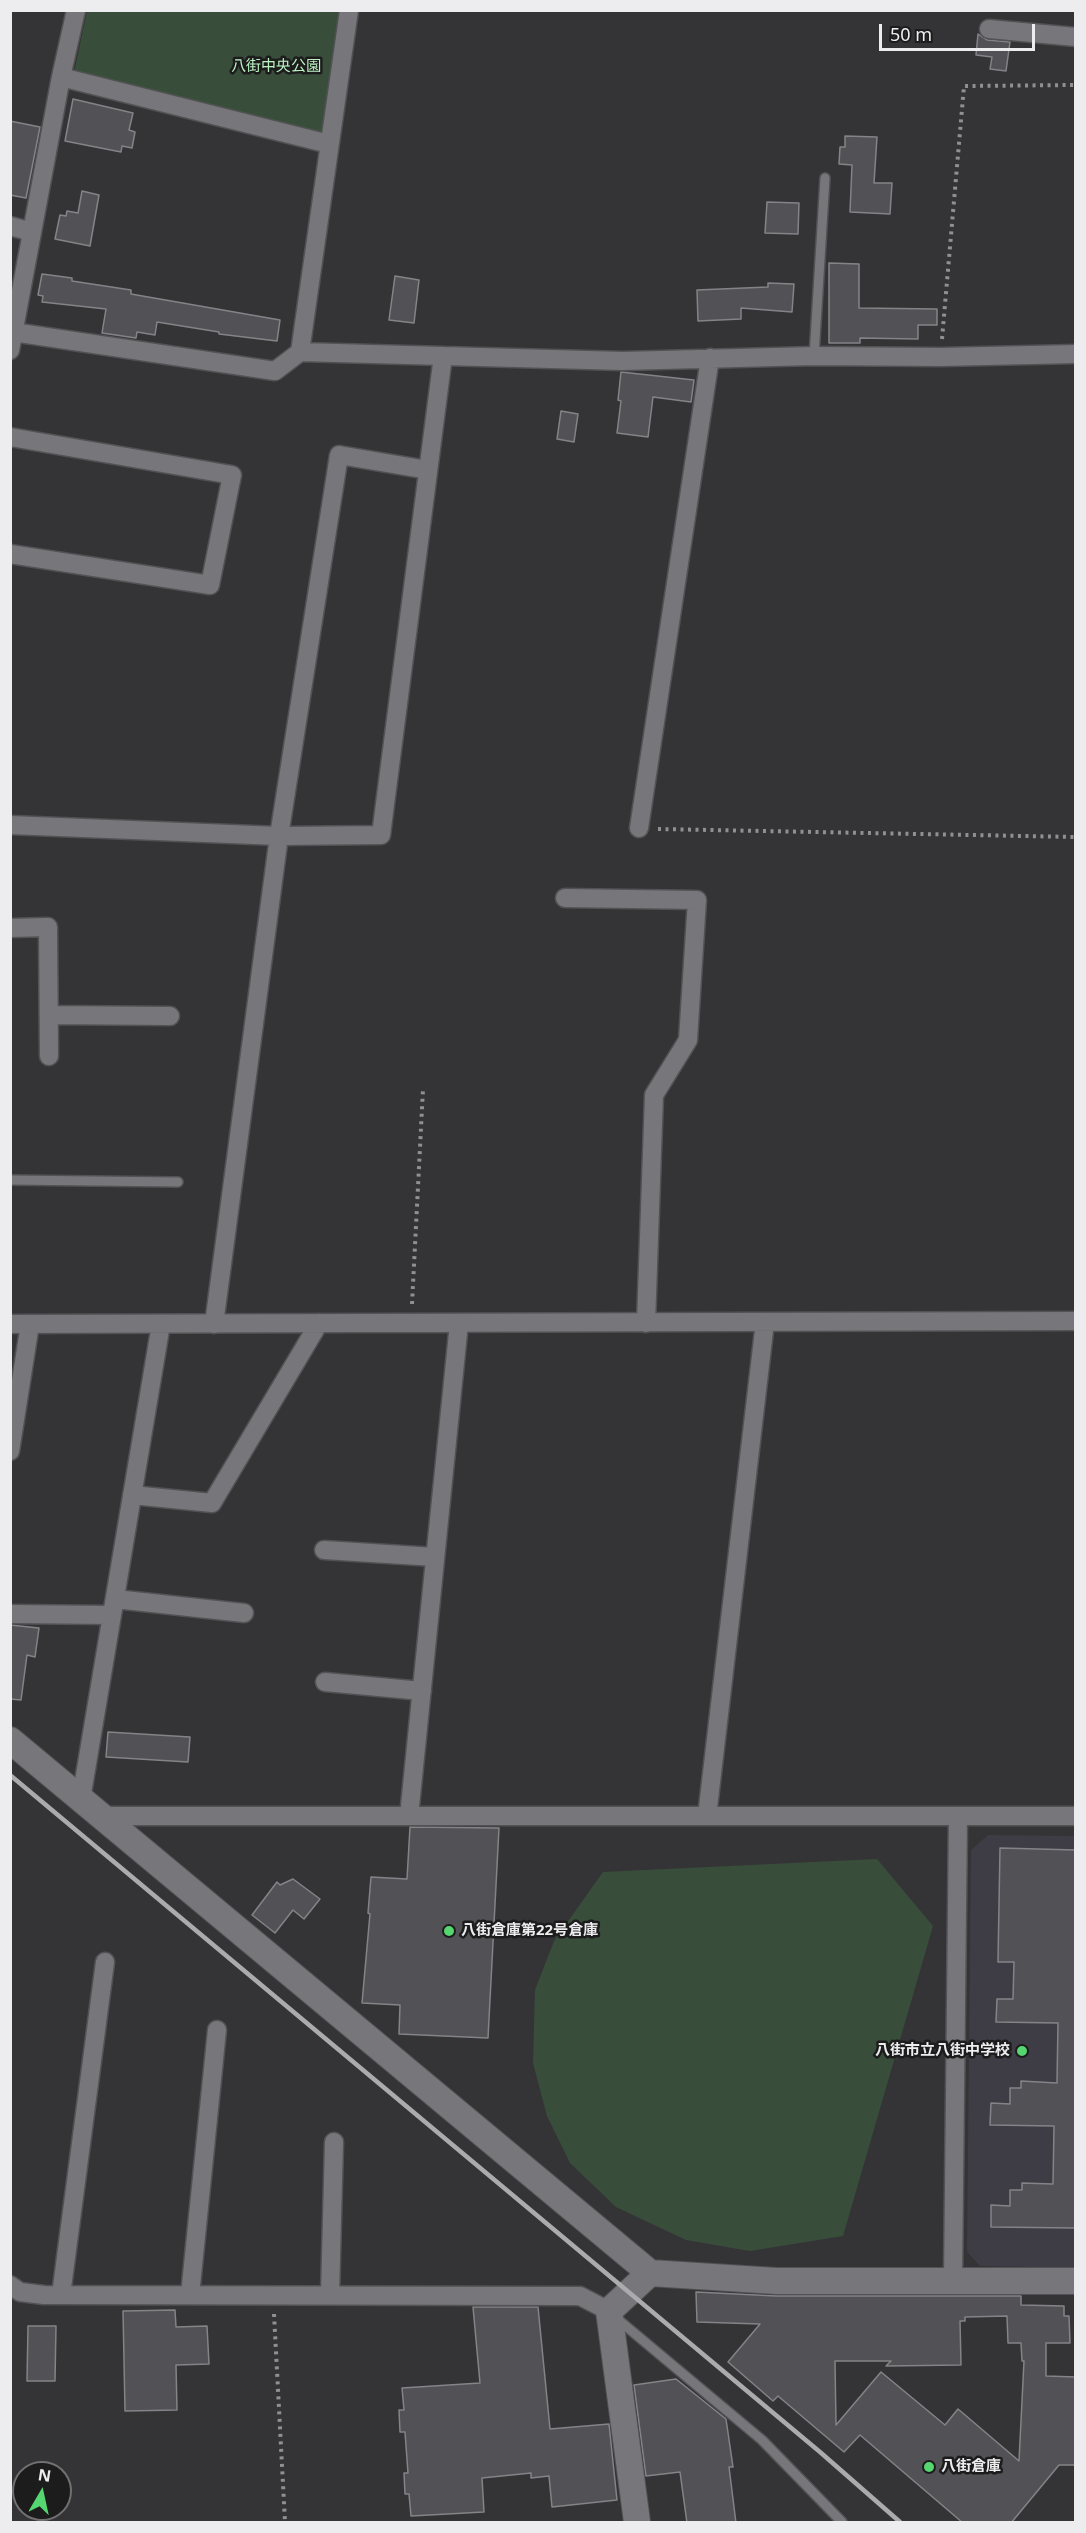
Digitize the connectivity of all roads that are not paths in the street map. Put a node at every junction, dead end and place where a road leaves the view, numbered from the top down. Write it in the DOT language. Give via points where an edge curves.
graph roads {
  1 [pos="76,10"];
  2 [pos="349,10"];
  3 [pos="988,28"];
  4 [pos="1076,37"];
  5 [pos="61,77"];
  6 [pos="329,144"];
  7 [pos="825,178"];
  8 [pos="10,226"];
  9 [pos="32,232"];
  10 [pos="12,327"];
  11 [pos="300,352"];
  12 [pos="1076,354"];
  13 [pos="443,356"];
  14 [pos="814,356"];
  15 [pos="710,358"];
  16 [pos="10,437"];
  17 [pos="428,470"];
  18 [pos="10,554"];
  19 [pos="10,825"];
  20 [pos="639,828"];
  21 [pos="279,836"];
  22 [pos="565,898"];
  23 [pos="10,928"];
  24 [pos="49,1015"];
  25 [pos="170,1016"];
  26 [pos="49,1056"];
  27 [pos="10,1180"];
  28 [pos="178,1182"];
  29 [pos="1076,1321"];
  30 [pos="765,1322"];
  31 [pos="319,1323"];
  32 [pos="459,1323"];
  33 [pos="646,1323"];
  34 [pos="10,1324"];
  35 [pos="30,1324"];
  36 [pos="161,1324"];
  37 [pos="214,1324"];
  38 [pos="10,1451"];
  39 [pos="132,1495"];
  40 [pos="324,1550"];
  41 [pos="435,1557"];
  42 [pos="113,1607"];
  43 [pos="244,1612"];
  44 [pos="10,1614"];
  45 [pos="324,1682"];
  46 [pos="422,1691"];
  47 [pos="10,1740"];
  48 [pos="81,1799"];
  49 [pos="103,1816"];
  50 [pos="409,1816"];
  51 [pos="707,1816"];
  52 [pos="958,1816"];
  53 [pos="1076,1816"];
  54 [pos="105,1962"];
  55 [pos="217,2030"];
  56 [pos="334,2142"];
  57 [pos="650,2273"];
  58 [pos="953,2280"];
  59 [pos="1076,2281"];
  60 [pos="10,2285"];
  61 [pos="61,2295"];
  62 [pos="189,2295"];
  63 [pos="330,2295"];
  64 [pos="609,2311"];
  65 [pos="638,2523"];
  66 [pos="842,2523"];
  1 -- 5 [label="street"];
  2 -- 6 [label="street"];
  3 -- 4 [label="street"];
  5 -- 6 [label="street"];
  5 -- 9 [label="street"];
  6 -- 11 [label="street"];
  7 -- 14 [label="lane"];
  8 -- 9 [label="street"];
  9 -- 10 [label="street"];
  10 -- 11 [label="street" via="274,371"];
  11 -- 13 [label="street"];
  12 -- 14 [label="street"];
  13 -- 15 [label="street" via="623,361"];
  13 -- 17 [label="street"];
  14 -- 15 [label="street"];
  15 -- 20 [label="street"];
  16 -- 18 [label="street" via="232,475 210,585"];
  17 -- 21 [label="street" via="381,835"];
  17 -- 21 [label="street" via="339,455"];
  19 -- 21 [label="street"];
  21 -- 37 [label="street"];
  22 -- 33 [label="street" via="697,900 688,1040 654,1095"];
  23 -- 24 [label="street" via="48,927"];
  24 -- 25 [label="street"];
  24 -- 26 [label="street"];
  27 -- 28 [label="lane"];
  29 -- 30 [label="street"];
  30 -- 33 [label="street"];
  30 -- 51 [label="street"];
  31 -- 32 [label="street"];
  31 -- 37 [label="street"];
  31 -- 39 [label="street" via="212,1503"];
  32 -- 33 [label="street"];
  32 -- 41 [label="street"];
  34 -- 35 [label="street"];
  35 -- 36 [label="street"];
  35 -- 38 [label="street"];
  36 -- 37 [label="street"];
  36 -- 39 [label="street"];
  39 -- 42 [label="street"];
  40 -- 41 [label="street"];
  41 -- 46 [label="street"];
  42 -- 43 [label="street"];
  42 -- 44 [label="street"];
  42 -- 48 [label="street"];
  45 -- 46 [label="street"];
  46 -- 50 [label="street"];
  47 -- 48 [label="street"];
  48 -- 49 [label="street"];
  49 -- 50 [label="street"];
  49 -- 57 [label="street"];
  50 -- 51 [label="street"];
  51 -- 52 [label="street"];
  52 -- 53 [label="street"];
  52 -- 58 [label="street"];
  54 -- 61 [label="street"];
  55 -- 62 [label="street"];
  56 -- 63 [label="street"];
  57 -- 58 [label="street" via="776,2281"];
  57 -- 64 [label="street"];
  58 -- 59 [label="street"];
  60 -- 61 [label="street" via="20,2292"];
  61 -- 62 [label="street"];
  62 -- 63 [label="street"];
  63 -- 64 [label="street" via="580,2296"];
  64 -- 65 [label="street"];
  64 -- 66 [label="lane" via="762,2440"];
}
